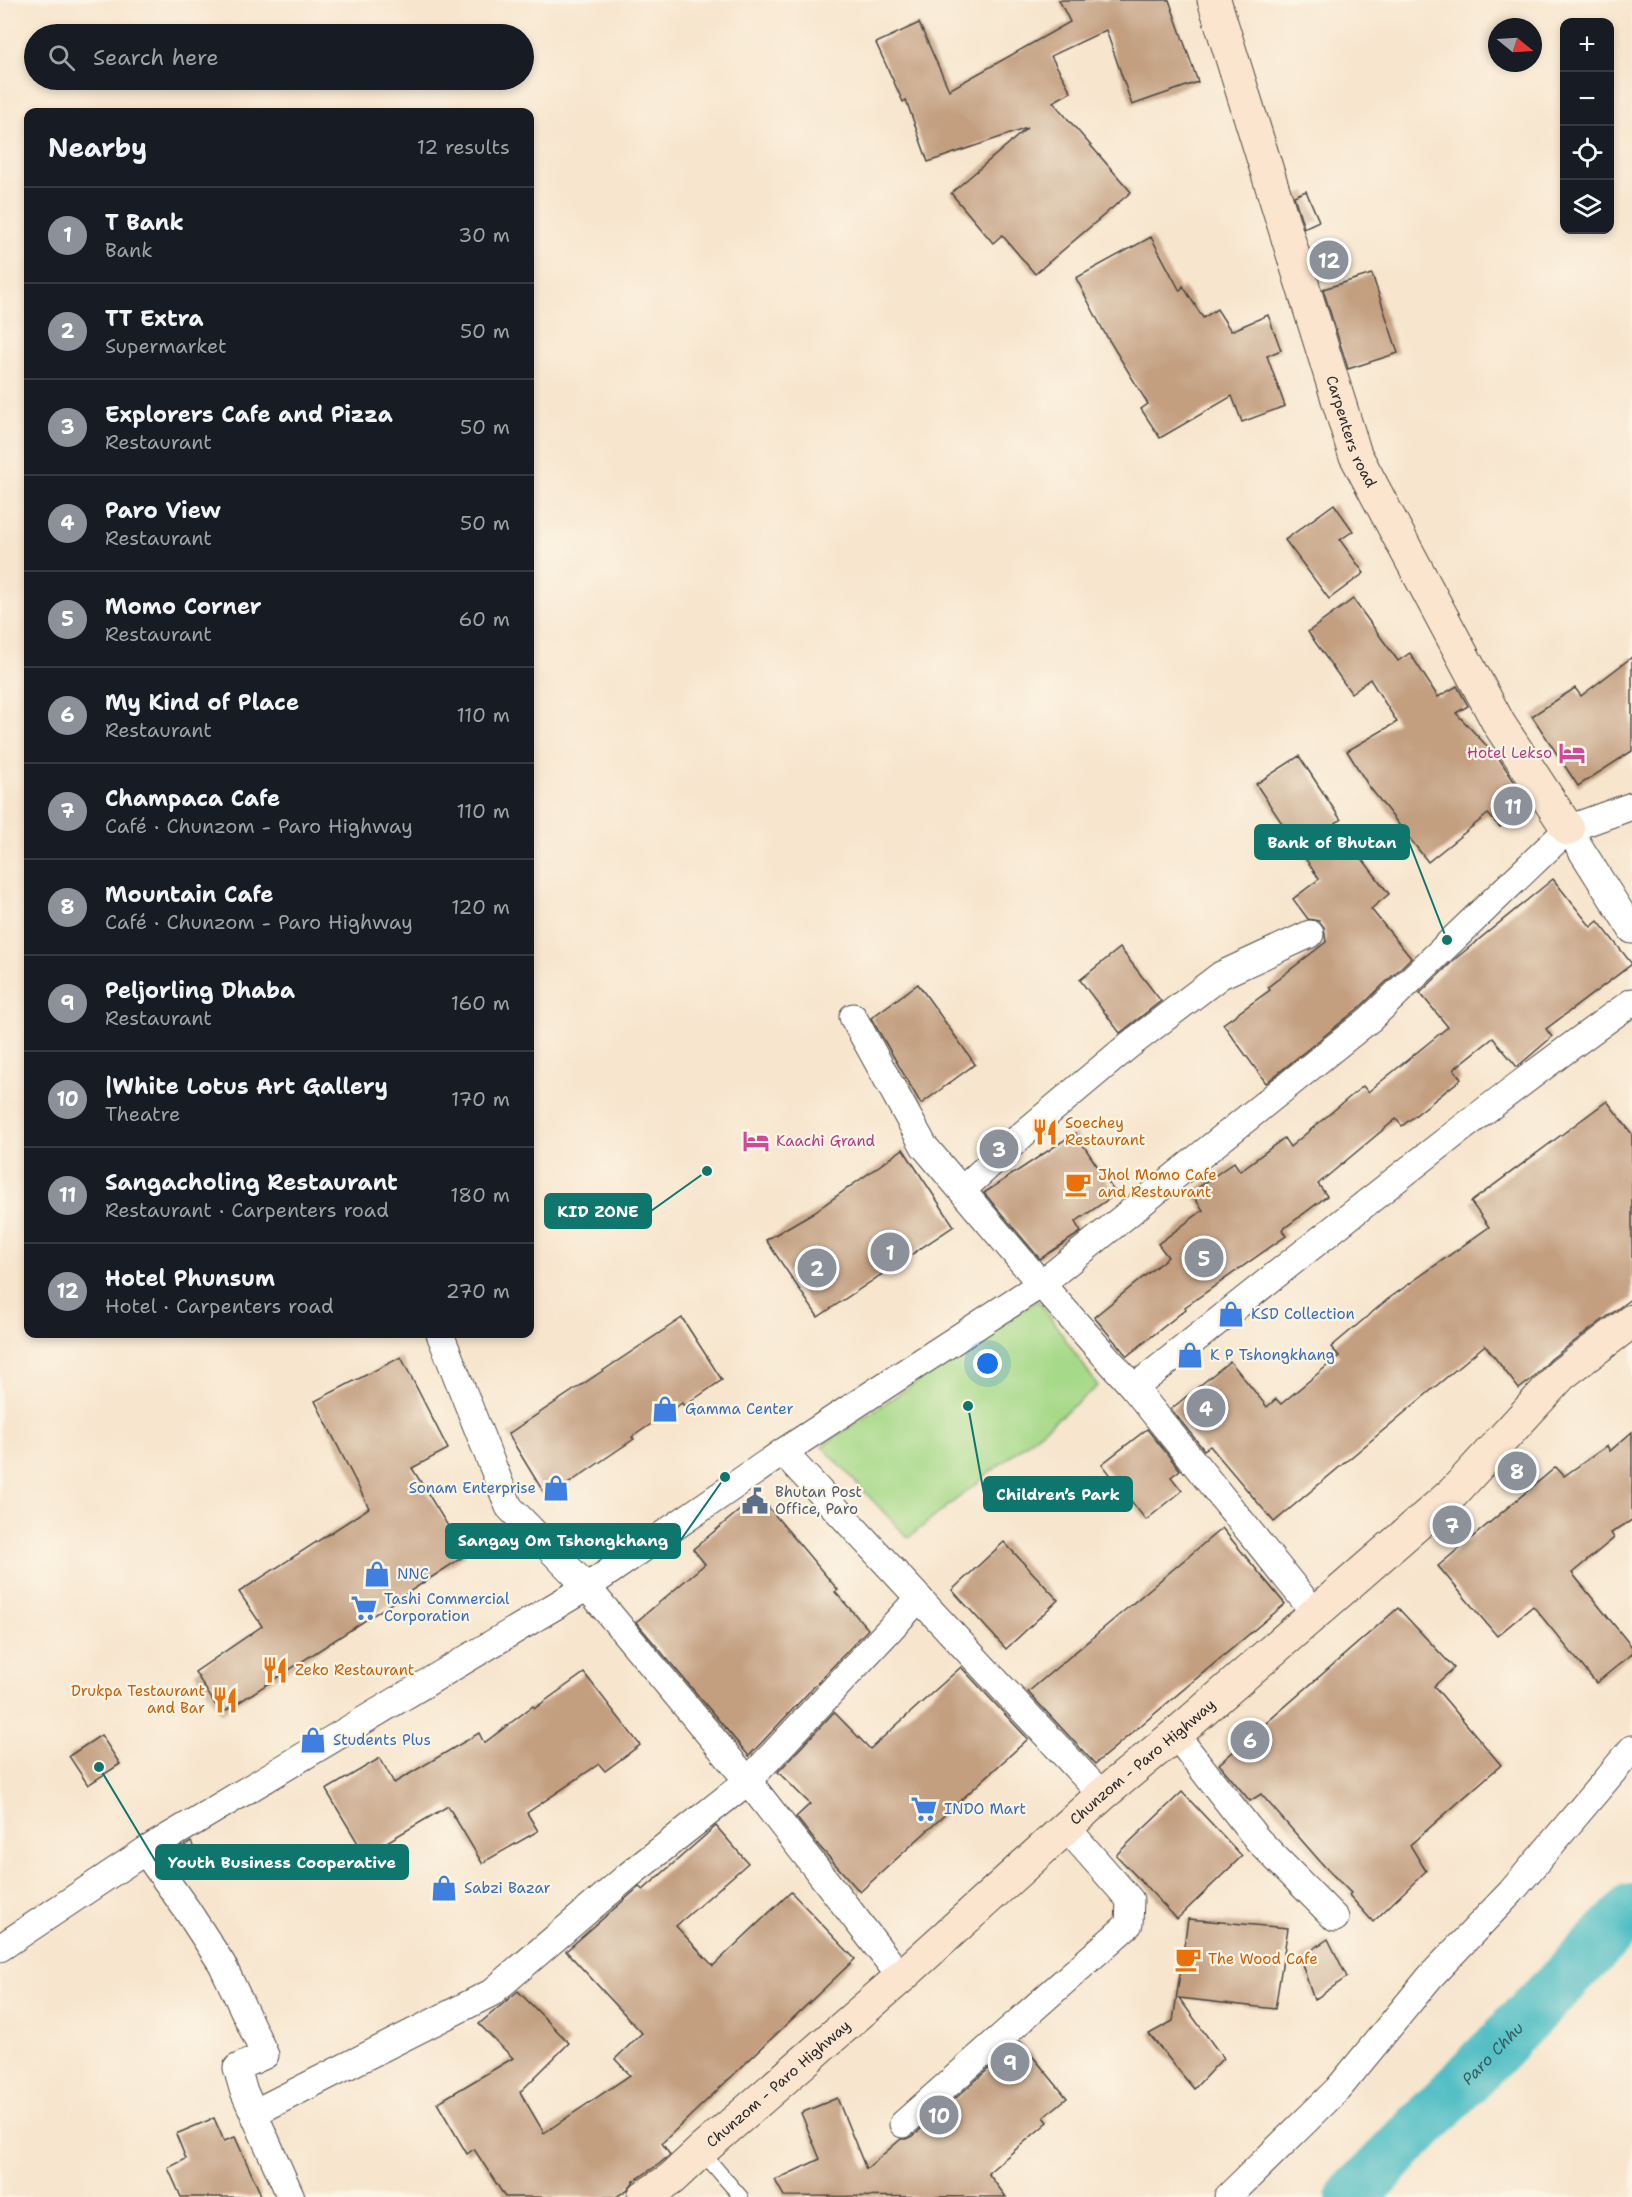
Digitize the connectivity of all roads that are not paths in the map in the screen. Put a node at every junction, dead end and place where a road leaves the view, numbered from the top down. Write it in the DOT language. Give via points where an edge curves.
graph roads {
  1 [pos="1214,0"];
  2 [pos="1632,806"];
  3 [pos="1568,829"];
  4 [pos="1632,930"];
  5 [pos="1310,934"];
  6 [pos="1632,1002"];
  7 [pos="852,1017"];
  8 [pos="962,1190"];
  9 [pos="1041,1284"];
  10 [pos="1632,1321"];
  11 [pos="442,1338"];
  12 [pos="1134,1388"];
  13 [pos="783,1452"];
  14 [pos="586,1587"];
  15 [pos="919,1598"];
  16 [pos="1315,1613"];
  17 [pos="1175,1734"];
  18 [pos="1632,1749"];
  19 [pos="748,1781"];
  20 [pos="1102,1795"];
  21 [pos="1066,1827"];
  22 [pos="145,1851"];
  23 [pos="1335,1918"];
  24 [pos="0,1948"];
  25 [pos="901,1977"];
  26 [pos="254,2113"];
  27 [pos="903,2124"];
  28 [pos="701,2151"];
  29 [pos="291,2197"];
  30 [pos="644,2197"];
  31 [pos="741,2197"];
  32 [pos="1228,2197"];
  1 -- 3 [label="street, Carpenters road" via="1355,454 1499,724"];
  2 -- 3 [label="street"];
  3 -- 4 [label="street"];
  3 -- 9 [label="street" via="1370,1019"];
  5 -- 8 [label="street" via="1221,975 1128,1046"];
  6 -- 12 [label="street" via="1401,1176"];
  7 -- 8 [label="street" via="924,1146"];
  8 -- 9 [label="street"];
  9 -- 12 [label="street"];
  9 -- 13 [label="street"];
  10 -- 16 [label="street, Chunzom - Paro Highway" via="1562,1374 1453,1493"];
  11 -- 14 [label="street" via="508,1507"];
  12 -- 16 [label="street"];
  13 -- 14 [label="street"];
  13 -- 15 [label="street"];
  14 -- 19 [label="street"];
  14 -- 22 [label="street"];
  15 -- 19 [label="street"];
  15 -- 20 [label="street"];
  16 -- 17 [label="street, Chunzom - Paro Highway"];
  17 -- 20 [label="street, Chunzom - Paro Highway"];
  17 -- 23 [label="street" via="1257,1839"];
  18 -- 32 [label="street" via="1511,1892 1430,1977 1338,2089"];
  19 -- 25 [label="street"];
  19 -- 26 [label="street" via="629,1875 491,1993"];
  20 -- 21 [label="street, Chunzom - Paro Highway"];
  21 -- 25 [label="street, Chunzom - Paro Highway"];
  21 -- 27 [label="street" via="1130,1900 1130,1924"];
  22 -- 24 [label="street"];
  22 -- 26 [label="street" via="222,1964 265,2055 237,2068"];
  25 -- 28 [label="street, Chunzom - Paro Highway"];
  26 -- 29 [label="street"];
  28 -- 30 [label="street, Chunzom - Paro Highway"];
  28 -- 31 [label="lane"];
}
